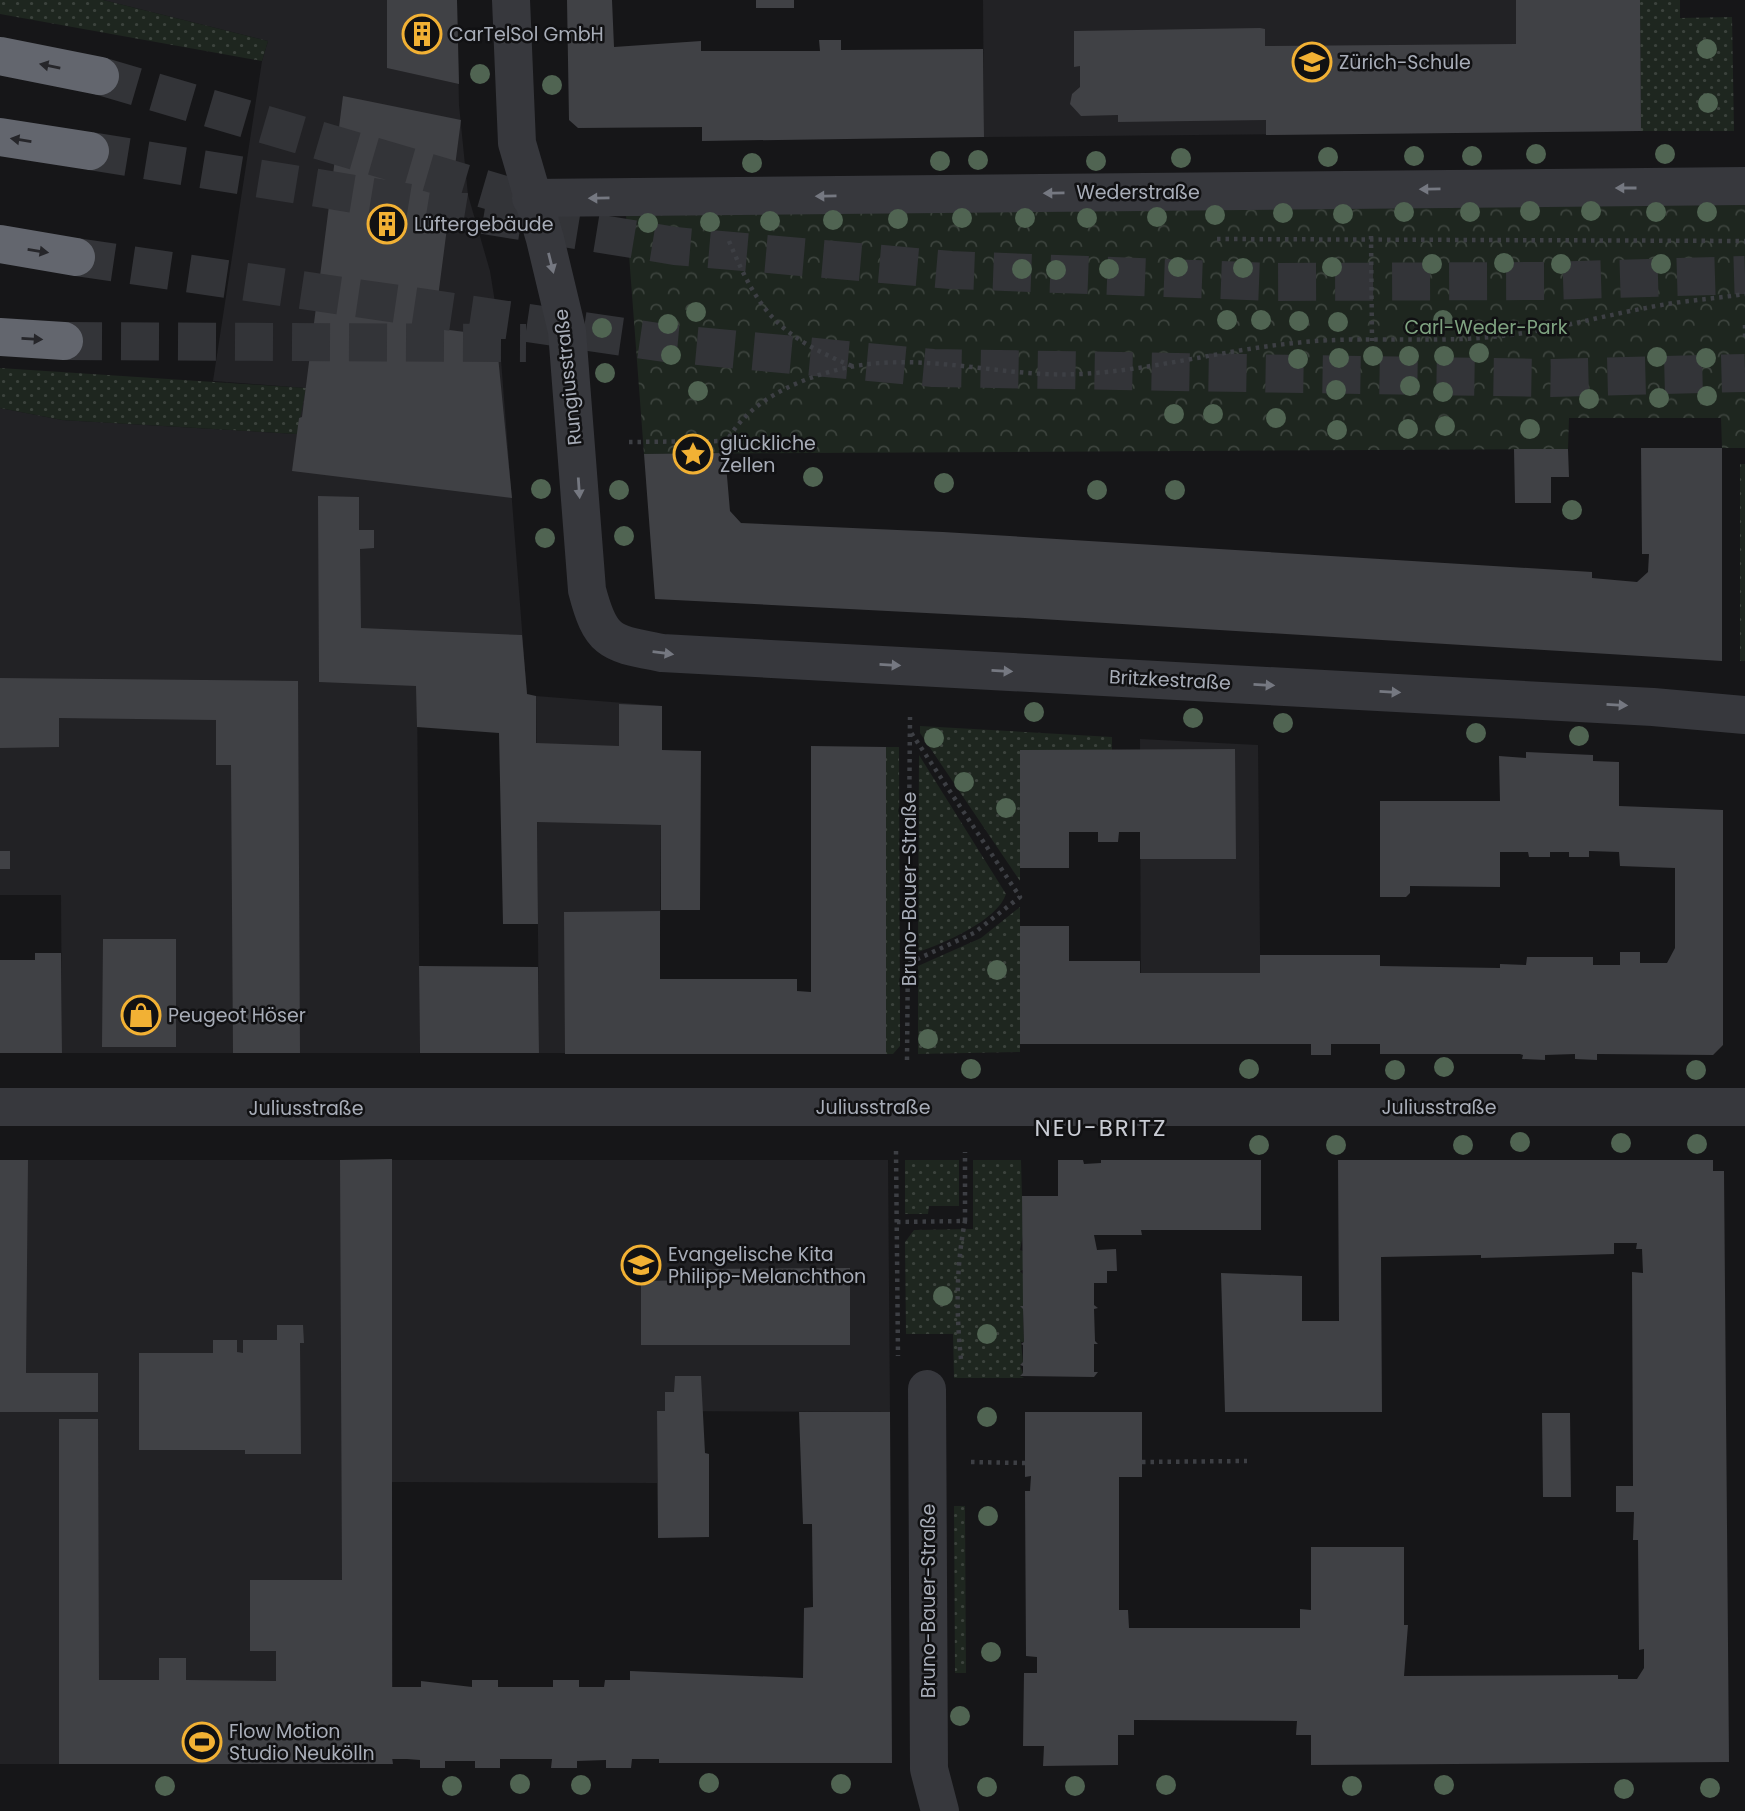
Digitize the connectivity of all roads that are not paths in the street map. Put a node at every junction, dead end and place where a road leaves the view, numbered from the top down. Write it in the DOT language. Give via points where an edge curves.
graph roads {
  1 [pos="511,0"];
  2 [pos="0,56"];
  3 [pos="100,76"];
  4 [pos="0,137"];
  5 [pos="90,151"];
  6 [pos="1745,186"];
  7 [pos="531,198"];
  8 [pos="0,244"];
  9 [pos="76,257"];
  10 [pos="0,337"];
  11 [pos="64,341"];
  12 [pos="602,630"];
  13 [pos="1745,715"];
  14 [pos="1745,1107"];
  15 [pos="0,1108"];
  16 [pos="927,1389"];
  17 [pos="940,1811"];
  1 -- 7 [label="street, Rungiusstraße" via="514,116"];
  3 -- 2 [label="highway, one-way"];
  5 -- 4 [label="highway, one-way"];
  6 -- 7 [label="street, Wederstraße, one-way"];
  7 -- 12 [label="street, Rungiusstraße, one-way" via="567,331 587,590"];
  8 -- 9 [label="highway, one-way"];
  10 -- 11 [label="highway, one-way"];
  12 -- 13 [label="street, Britzkestraße, one-way" via="614,643 662,653"];
  14 -- 15 [label="street, Juliusstraße"];
  16 -- 17 [label="street, Bruno-Bauer-Straße" via="929,1769"];
}
